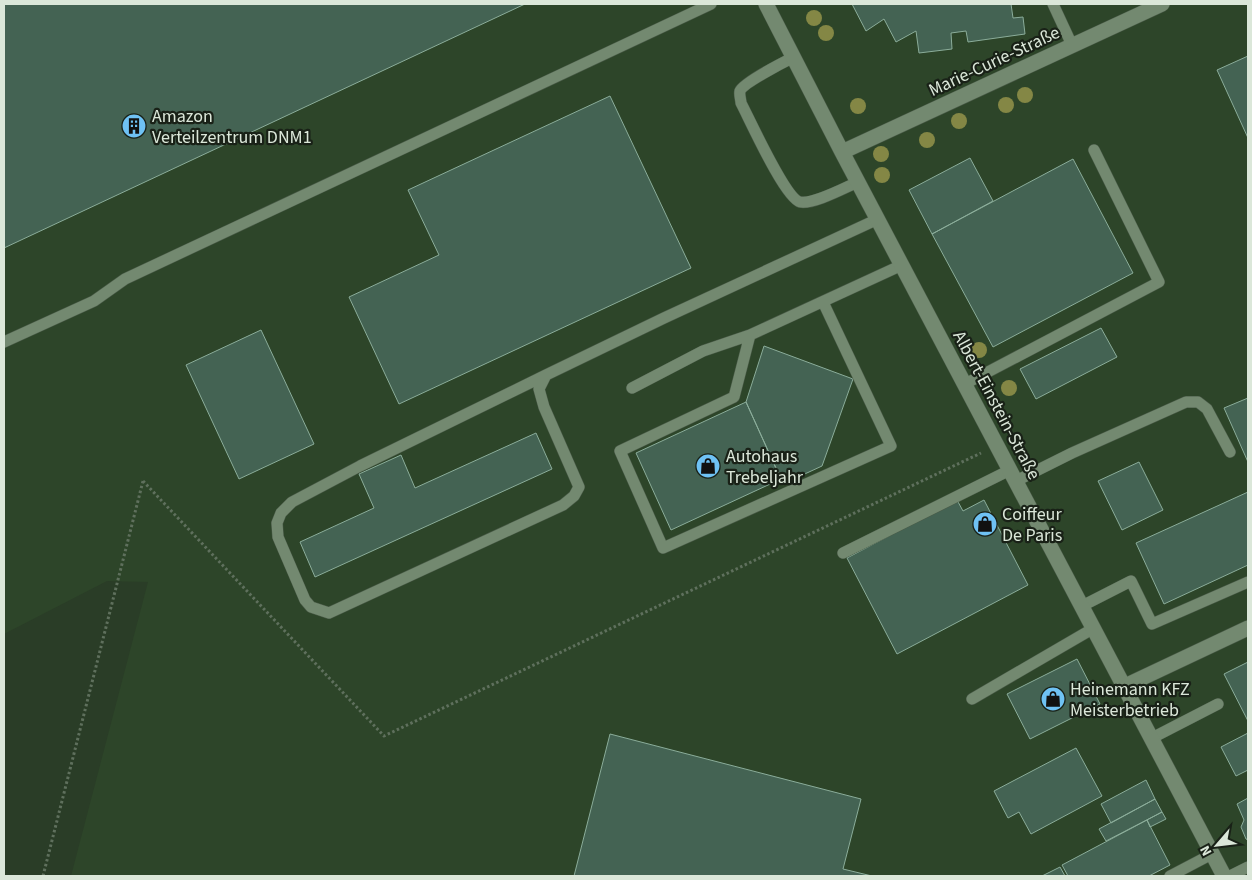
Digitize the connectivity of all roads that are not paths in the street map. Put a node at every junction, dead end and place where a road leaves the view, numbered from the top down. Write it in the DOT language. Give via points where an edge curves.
graph roads {
  1 [pos="710,4"];
  2 [pos="766,4"];
  3 [pos="1053,4"];
  4 [pos="1162,4"];
  5 [pos="685,9"];
  6 [pos="1072,45"];
  7 [pos="794,57"];
  8 [pos="1094,150"];
  9 [pos="842,152"];
  10 [pos="858,182"];
  11 [pos="878,219"];
  12 [pos="902,265"];
  13 [pos="823,302"];
  14 [pos="750,335"];
  15 [pos="4,342"];
  16 [pos="546,375"];
  17 [pos="965,384"];
  18 [pos="632,388"];
  19 [pos="1230,452"];
  20 [pos="1013,475"];
  21 [pos="843,553"];
  22 [pos="1248,582"];
  23 [pos="1082,606"];
  24 [pos="1094,628"];
  25 [pos="1248,628"];
  26 [pos="1124,686"];
  27 [pos="972,699"];
  28 [pos="1218,704"];
  29 [pos="1152,738"];
  30 [pos="1212,854"];
  31 [pos="1248,867"];
  32 [pos="1170,876"];
  33 [pos="1224,876"];
  34 [pos="1230,876"];
  1 -- 5 [label="lane"];
  2 -- 7 [label="street, Albert-Einstein-Straße"];
  3 -- 6 [label="lane"];
  4 -- 6 [label="street, Marie-Curie-Straße"];
  5 -- 15 [label="lane" via="125,279 94,301"];
  6 -- 9 [label="street, Marie-Curie-Straße"];
  7 -- 9 [label="street, Albert-Einstein-Straße"];
  7 -- 10 [label="lane" via="751,81 740,92 741,103 783,185 793,198 801,203 822,198"];
  8 -- 17 [label="lane" via="1159,282"];
  9 -- 10 [label="street, Albert-Einstein-Straße"];
  10 -- 11 [label="street, Albert-Einstein-Straße"];
  11 -- 12 [label="street, Albert-Einstein-Straße"];
  11 -- 16 [label="lane"];
  12 -- 13 [label="lane"];
  12 -- 17 [label="street, Albert-Einstein-Straße"];
  13 -- 14 [label="lane"];
  13 -- 14 [label="lane" via="891,446 663,548 620,450 734,397"];
  14 -- 18 [label="lane" via="703,350"];
  16 -- 16 [label="lane" via="539,389 579,487 574,496 563,505 328,613 311,607 278,537 277,523 281,513 292,502"];
  17 -- 20 [label="street, Albert-Einstein-Straße"];
  19 -- 20 [label="lane" via="1206,409 1198,402 1186,402"];
  20 -- 21 [label="lane"];
  20 -- 23 [label="street, Albert-Einstein-Straße"];
  22 -- 23 [label="lane" via="1152,624 1131,581"];
  23 -- 24 [label="street, Albert-Einstein-Straße"];
  24 -- 26 [label="street, Albert-Einstein-Straße"];
  24 -- 27 [label="lane"];
  25 -- 26 [label="street"];
  26 -- 29 [label="street, Albert-Einstein-Straße"];
  28 -- 29 [label="lane"];
  29 -- 30 [label="street, Albert-Einstein-Straße"];
  30 -- 32 [label="lane"];
  30 -- 33 [label="street, Albert-Einstein-Straße"];
  31 -- 34 [label="lane"];
}
